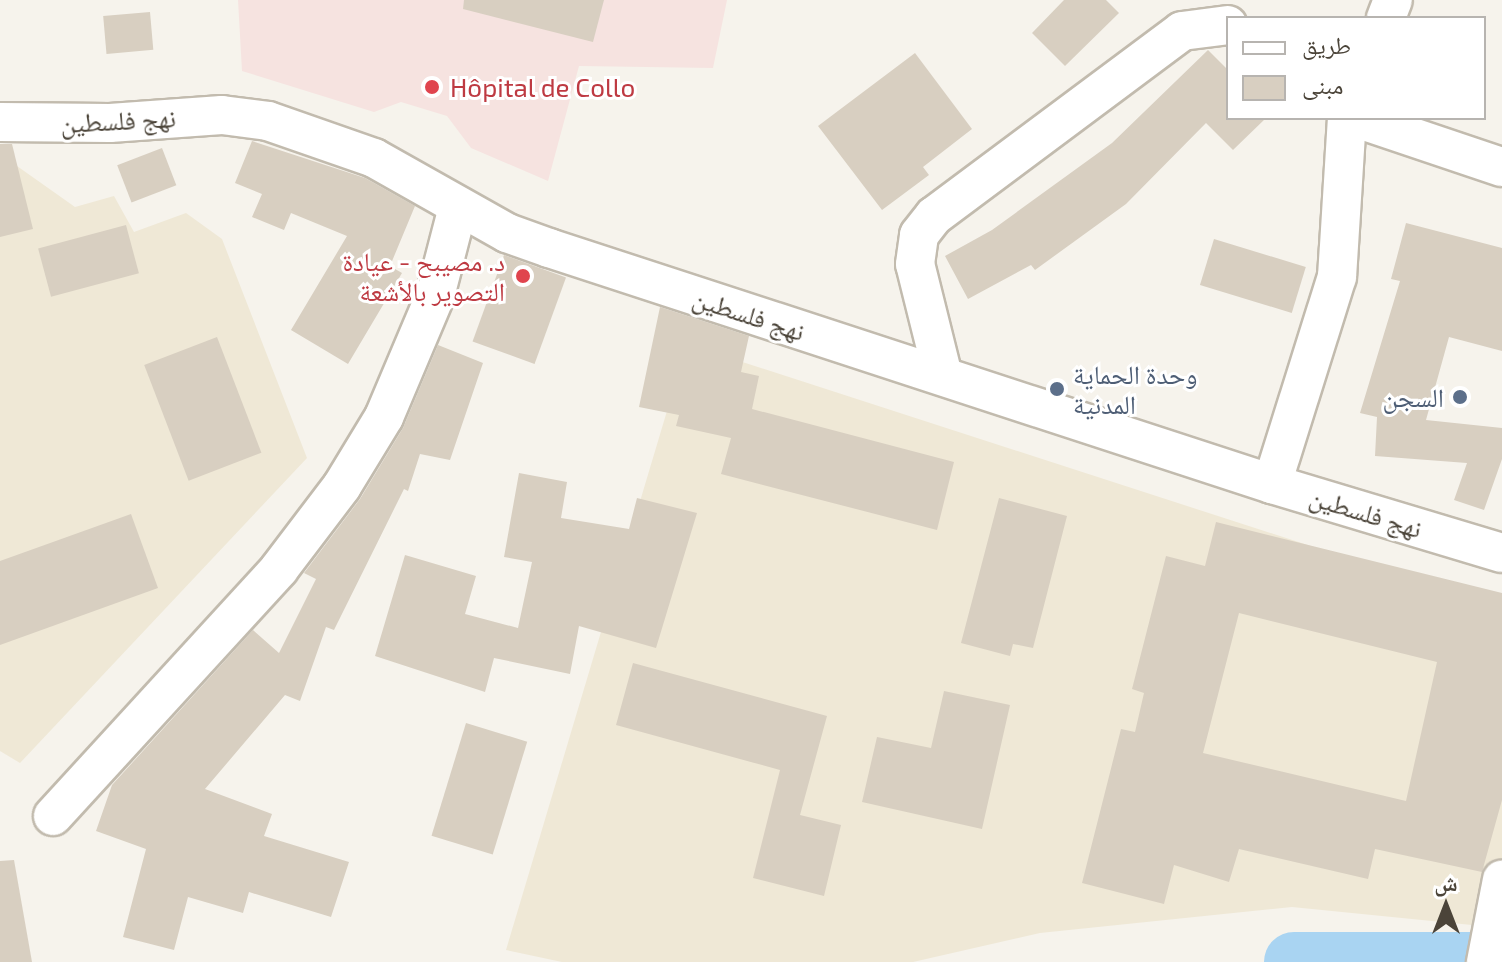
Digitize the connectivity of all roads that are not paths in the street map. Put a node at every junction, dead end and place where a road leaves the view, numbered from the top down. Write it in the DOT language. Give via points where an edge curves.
graph roads {
  1 [pos="1226,25"];
  2 [pos="1347,120"];
  3 [pos="1362,120"];
  4 [pos="0,122"];
  5 [pos="1502,167"];
  6 [pos="458,207"];
  7 [pos="943,376"];
  8 [pos="1272,484"];
  9 [pos="1502,553"];
  10 [pos="53,816"];
  11 [pos="1502,880"];
  12 [pos="1486,959"];
  1 -- 7 [label="street" via="1182,31 1124,80 934,216 919,235 915,264"];
  2 -- 8 [label="street" via="1337,277"];
  3 -- 5 [label="street"];
  4 -- 6 [label="street, نهج فلسطين" via="110,123 222,115 268,121 374,158"];
  6 -- 7 [label="street, نهج فلسطين" via="507,233"];
  6 -- 10 [label="street" via="435,296 384,417 342,486 279,569"];
  7 -- 8 [label="street, نهج فلسطين"];
  8 -- 9 [label="street, نهج فلسطين"];
  11 -- 12 [label="street"];
}
